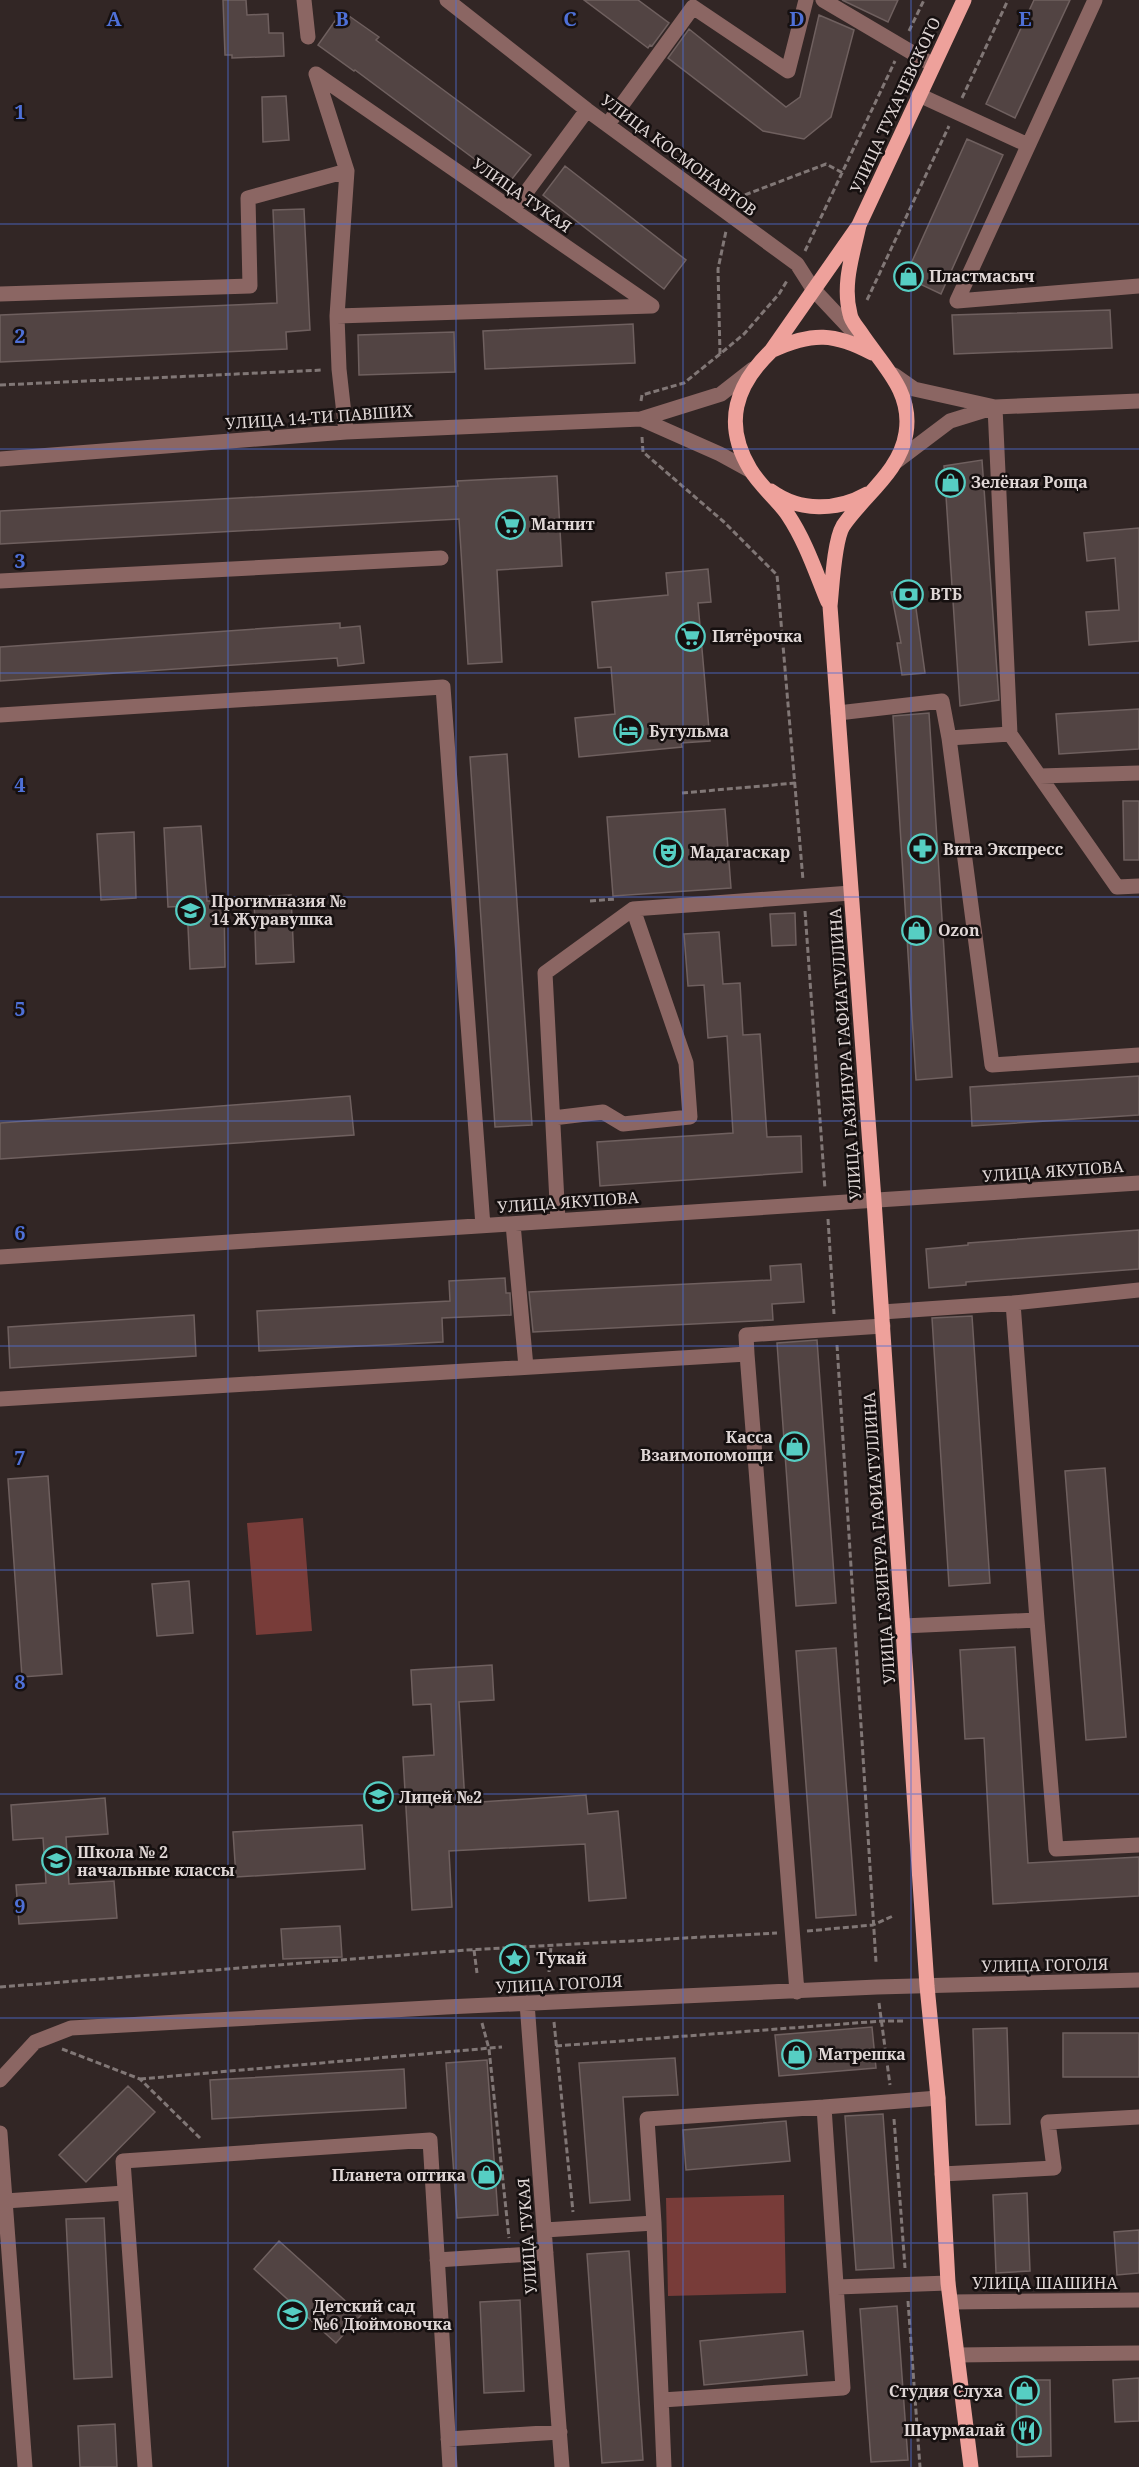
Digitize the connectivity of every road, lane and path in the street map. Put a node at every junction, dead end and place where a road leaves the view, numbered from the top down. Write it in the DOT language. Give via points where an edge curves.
graph roads {
  1 [pos="304,0"];
  2 [pos="447,0"];
  3 [pos="806,0"];
  4 [pos="823,0"];
  5 [pos="924,0"];
  6 [pos="964,0"];
  7 [pos="1008,0"];
  8 [pos="1095,0"];
  9 [pos="308,37"];
  10 [pos="902,46"];
  11 [pos="933,65"];
  12 [pos="919,95"];
  13 [pos="587,110"];
  14 [pos="956,112"];
  15 [pos="608,124"];
  16 [pos="1028,145"];
  17 [pos="347,171"];
  18 [pos="513,210"];
  19 [pos="859,225"];
  20 [pos="797,264"];
  21 [pos="1139,286"];
  22 [pos="813,290"];
  23 [pos="0,294"];
  24 [pos="867,300"];
  25 [pos="338,316"];
  26 [pos="771,351"];
  27 [pos="875,354"];
  28 [pos="339,369"];
  29 [pos="753,369"];
  30 [pos="894,375"];
  31 [pos="0,385"];
  32 [pos="1139,401"];
  33 [pos="995,407"];
  34 [pos="641,419"];
  35 [pos="346,432"];
  36 [pos="0,459"];
  37 [pos="897,461"];
  38 [pos="751,471"];
  39 [pos="762,484"];
  40 [pos="873,490"];
  41 [pos="441,558"];
  42 [pos="0,581"];
  43 [pos="830,606"];
  44 [pos="838,713"];
  45 [pos="0,715"];
  46 [pos="1010,734"];
  47 [pos="949,738"];
  48 [pos="1139,773"];
  49 [pos="1040,776"];
  50 [pos="796,783"];
  51 [pos="682,793"];
  52 [pos="1139,886"];
  53 [pos="851,894"];
  54 [pos="804,897"];
  55 [pos="633,909"];
  56 [pos="1139,1055"];
  57 [pos="553,1118"];
  58 [pos="1139,1183"];
  59 [pos="874,1200"];
  60 [pos="826,1203"];
  61 [pos="558,1221"];
  62 [pos="513,1224"];
  63 [pos="483,1226"];
  64 [pos="0,1257"];
  65 [pos="1139,1290"];
  66 [pos="1013,1303"];
  67 [pos="882,1319"];
  68 [pos="836,1329"];
  69 [pos="747,1354"];
  70 [pos="526,1367"];
  71 [pos="0,1399"];
  72 [pos="1037,1620"];
  73 [pos="903,1626"];
  74 [pos="1139,1845"];
  75 [pos="893,1916"];
  76 [pos="873,1924"];
  77 [pos="792,1932"];
  78 [pos="551,1946"];
  79 [pos="474,1950"];
  80 [pos="876,1962"];
  81 [pos="549,1972"];
  82 [pos="477,1973"];
  83 [pos="1139,1980"];
  84 [pos="927,1986"];
  85 [pos="0,1987"];
  86 [pos="797,1992"];
  87 [pos="879,1998"];
  88 [pos="528,2003"];
  89 [pos="882,2020"];
  90 [pos="906,2021"];
  91 [pos="554,2022"];
  92 [pos="482,2023"];
  93 [pos="56,2046"];
  94 [pos="556,2046"];
  95 [pos="502,2047"];
  96 [pos="489,2049"];
  97 [pos="140,2079"];
  98 [pos="0,2080"];
  99 [pos="938,2098"];
  100 [pos="892,2102"];
  101 [pos="824,2107"];
  102 [pos="1139,2117"];
  103 [pos="0,2142"];
  104 [pos="216,2154"];
  105 [pos="942,2174"];
  106 [pos="125,2193"];
  107 [pos="5,2201"];
  108 [pos="654,2223"];
  109 [pos="575,2228"];
  110 [pos="544,2230"];
  111 [pos="546,2253"];
  112 [pos="511,2255"];
  113 [pos="437,2260"];
  114 [pos="948,2283"];
  115 [pos="907,2284"];
  116 [pos="837,2287"];
  117 [pos="1139,2300"];
  118 [pos="951,2302"];
  119 [pos="1139,2353"];
  120 [pos="957,2355"];
  121 [pos="662,2400"];
  122 [pos="560,2432"];
  123 [pos="448,2439"];
  124 [pos="25,2467"];
  125 [pos="145,2467"];
  126 [pos="450,2467"];
  127 [pos="562,2467"];
  128 [pos="664,2467"];
  129 [pos="920,2467"];
  130 [pos="971,2467"];
  1 -- 9 [label="street"];
  2 -- 13 [label="street, УЛИЦА КОСМОНАВТОВ"];
  3 -- 15 [label="street" via="788,71 693,7"];
  4 -- 10 [label="street"];
  5 -- 10 [label="path"];
  6 -- 11 [label="main road, УЛИЦА ТУХАЧЕВСКОГО"];
  7 -- 14 [label="path"];
  8 -- 16 [label="street"];
  10 -- 11 [label="street"];
  10 -- 20 [label="path" via="813,238"];
  11 -- 12 [label="main road, УЛИЦА ТУХАЧЕВСКОГО"];
  12 -- 14 [label="street"];
  12 -- 19 [label="main road, УЛИЦА ТУХАЧЕВСКОГО"];
  13 -- 15 [label="street, УЛИЦА КОСМОНАВТОВ"];
  13 -- 18 [label="street"];
  14 -- 16 [label="street"];
  14 -- 24 [label="path"];
  15 -- 20 [label="street, УЛИЦА КОСМОНАВТОВ"];
  16 -- 21 [label="street" via="957,301"];
  17 -- 18 [label="street, УЛИЦА ТУКАЯ" via="316,74"];
  17 -- 23 [label="street" via="248,198 250,286"];
  17 -- 25 [label="street, УЛИЦА ТУКАЯ"];
  18 -- 25 [label="street, УЛИЦА ТУКАЯ" via="652,306"];
  19 -- 22 [label="main road"];
  19 -- 27 [label="main road" via="845,288 850,316"];
  20 -- 22 [label="street, УЛИЦА КОСМОНАВТОВ"];
  20 -- 34 [label="path" via="779,294 744,334 684,383 642,395"];
  22 -- 26 [label="main road"];
  22 -- 27 [label="street, УЛИЦА КОСМОНАВТОВ"];
  25 -- 28 [label="street, УЛИЦА ТУКАЯ"];
  26 -- 27 [label="main road" via="796,339 824,336 850,341"];
  26 -- 29 [label="main road"];
  27 -- 30 [label="main road"];
  28 -- 31 [label="path"];
  28 -- 35 [label="street, УЛИЦА ТУКАЯ"];
  29 -- 34 [label="street" via="721,394"];
  29 -- 38 [label="main road" via="740,393 735,420 739,447"];
  30 -- 33 [label="street" via="914,389"];
  30 -- 37 [label="main road" via="905,403 906,433"];
  32 -- 33 [label="street"];
  33 -- 37 [label="street" via="950,421"];
  33 -- 46 [label="street"];
  34 -- 35 [label="street, УЛИЦА 14-ТИ ПАВШИХ"];
  34 -- 38 [label="street"];
  34 -- 50 [label="path" via="643,452 724,522 777,575"];
  35 -- 36 [label="street, УЛИЦА 14-ТИ ПАВШИХ"];
  37 -- 40 [label="main road"];
  38 -- 39 [label="main road"];
  39 -- 40 [label="main road" via="796,504 816,507 855,501"];
  39 -- 43 [label="main road" via="807,548"];
  40 -- 43 [label="main road" via="842,528"];
  41 -- 42 [label="street"];
  43 -- 44 [label="main road, УЛИЦА ГАЗИНУРА ГАФИАТУЛЛИНА"];
  44 -- 47 [label="street" via="942,701"];
  44 -- 53 [label="main road, УЛИЦА ГАЗИНУРА ГАФИАТУЛЛИНА"];
  45 -- 63 [label="street" via="443,687"];
  46 -- 47 [label="street"];
  46 -- 49 [label="street"];
  47 -- 56 [label="street" via="992,1065"];
  48 -- 49 [label="street"];
  49 -- 52 [label="street" via="1117,887"];
  50 -- 51 [label="path"];
  50 -- 54 [label="path"];
  53 -- 54 [label="street"];
  53 -- 59 [label="main road, УЛИЦА ГАЗИНУРА ГАФИАТУЛЛИНА"];
  54 -- 55 [label="street"];
  54 -- 60 [label="path"];
  55 -- 57 [label="street" via="546,973"];
  55 -- 57 [label="street" via="686,1063 690,1118 622,1124 603,1112"];
  57 -- 61 [label="street"];
  58 -- 59 [label="street, УЛИЦА ЯКУПОВА"];
  59 -- 60 [label="street, УЛИЦА ЯКУПОВА"];
  59 -- 67 [label="main road, УЛИЦА ГАЗИНУРА ГАФИАТУЛЛИНА"];
  60 -- 61 [label="street, УЛИЦА ЯКУПОВА"];
  60 -- 68 [label="path"];
  61 -- 62 [label="street, УЛИЦА ЯКУПОВА"];
  62 -- 63 [label="street, УЛИЦА ЯКУПОВА"];
  62 -- 70 [label="street"];
  63 -- 64 [label="street, УЛИЦА ЯКУПОВА"];
  65 -- 66 [label="street"];
  66 -- 67 [label="street"];
  66 -- 72 [label="street"];
  67 -- 68 [label="street"];
  67 -- 73 [label="main road, УЛИЦА ГАЗИНУРА ГАФИАТУЛЛИНА"];
  68 -- 69 [label="street" via="746,1335"];
  68 -- 76 [label="path"];
  69 -- 70 [label="street"];
  69 -- 77 [label="street"];
  70 -- 71 [label="street"];
  72 -- 73 [label="street"];
  72 -- 74 [label="street" via="1056,1850"];
  73 -- 84 [label="main road, УЛИЦА ГАЗИНУРА ГАФИАТУЛЛИНА"];
  75 -- 76 [label="path"];
  76 -- 77 [label="path"];
  76 -- 80 [label="path"];
  77 -- 78 [label="path"];
  77 -- 86 [label="street"];
  78 -- 79 [label="path"];
  78 -- 81 [label="path"];
  79 -- 82 [label="path"];
  79 -- 85 [label="path"];
  83 -- 84 [label="street, УЛИЦА ГОГОЛЯ"];
  84 -- 86 [label="street, УЛИЦА ГОГОЛЯ"];
  84 -- 99 [label="main road, УЛИЦА ГАЗИНУРА ГАФИАТУЛЛИНА"];
  86 -- 88 [label="street, УЛИЦА ГОГОЛЯ"];
  87 -- 89 [label="path"];
  88 -- 98 [label="street, УЛИЦА ГОГОЛЯ" via="71,2028 35,2042"];
  88 -- 110 [label="street, УЛИЦА ТУКАЯ"];
  89 -- 90 [label="path"];
  89 -- 94 [label="path"];
  89 -- 100 [label="path"];
  91 -- 94 [label="path"];
  92 -- 96 [label="path"];
  93 -- 97 [label="path"];
  94 -- 109 [label="path"];
  95 -- 96 [label="path"];
  96 -- 97 [label="path"];
  96 -- 112 [label="path"];
  97 -- 104 [label="path"];
  99 -- 100 [label="street"];
  99 -- 105 [label="main road, УЛИЦА ГАЗИНУРА ГАФИАТУЛЛИНА"];
  100 -- 101 [label="street"];
  100 -- 115 [label="path"];
  101 -- 108 [label="street" via="647,2119"];
  101 -- 116 [label="street"];
  102 -- 105 [label="street" via="1048,2122 1054,2168"];
  103 -- 107 [label="street"];
  104 -- 106 [label="street" via="123,2160"];
  104 -- 113 [label="street" via="430,2140"];
  105 -- 114 [label="main road, УЛИЦА ГАЗИНУРА ГАФИАТУЛЛИНА"];
  106 -- 107 [label="street"];
  106 -- 125 [label="street"];
  107 -- 124 [label="street"];
  108 -- 109 [label="street"];
  108 -- 121 [label="street"];
  109 -- 110 [label="street"];
  110 -- 111 [label="street, УЛИЦА ТУКАЯ"];
  111 -- 112 [label="street"];
  111 -- 122 [label="street, УЛИЦА ТУКАЯ"];
  112 -- 113 [label="street"];
  113 -- 123 [label="street"];
  114 -- 115 [label="street"];
  114 -- 118 [label="main road, УЛИЦА ГАЗИНУРА ГАФИАТУЛЛИНА"];
  115 -- 116 [label="street"];
  115 -- 129 [label="path"];
  116 -- 121 [label="street" via="843,2388"];
  117 -- 118 [label="street, УЛИЦА ШАШИНА"];
  118 -- 120 [label="main road, УЛИЦА ГАЗИНУРА ГАФИАТУЛЛИНА"];
  119 -- 120 [label="street"];
  120 -- 130 [label="main road, УЛИЦА ГАЗИНУРА ГАФИАТУЛЛИНА"];
  121 -- 128 [label="street"];
  122 -- 123 [label="street"];
  122 -- 127 [label="street, УЛИЦА ТУКАЯ"];
  123 -- 126 [label="street"];
}
